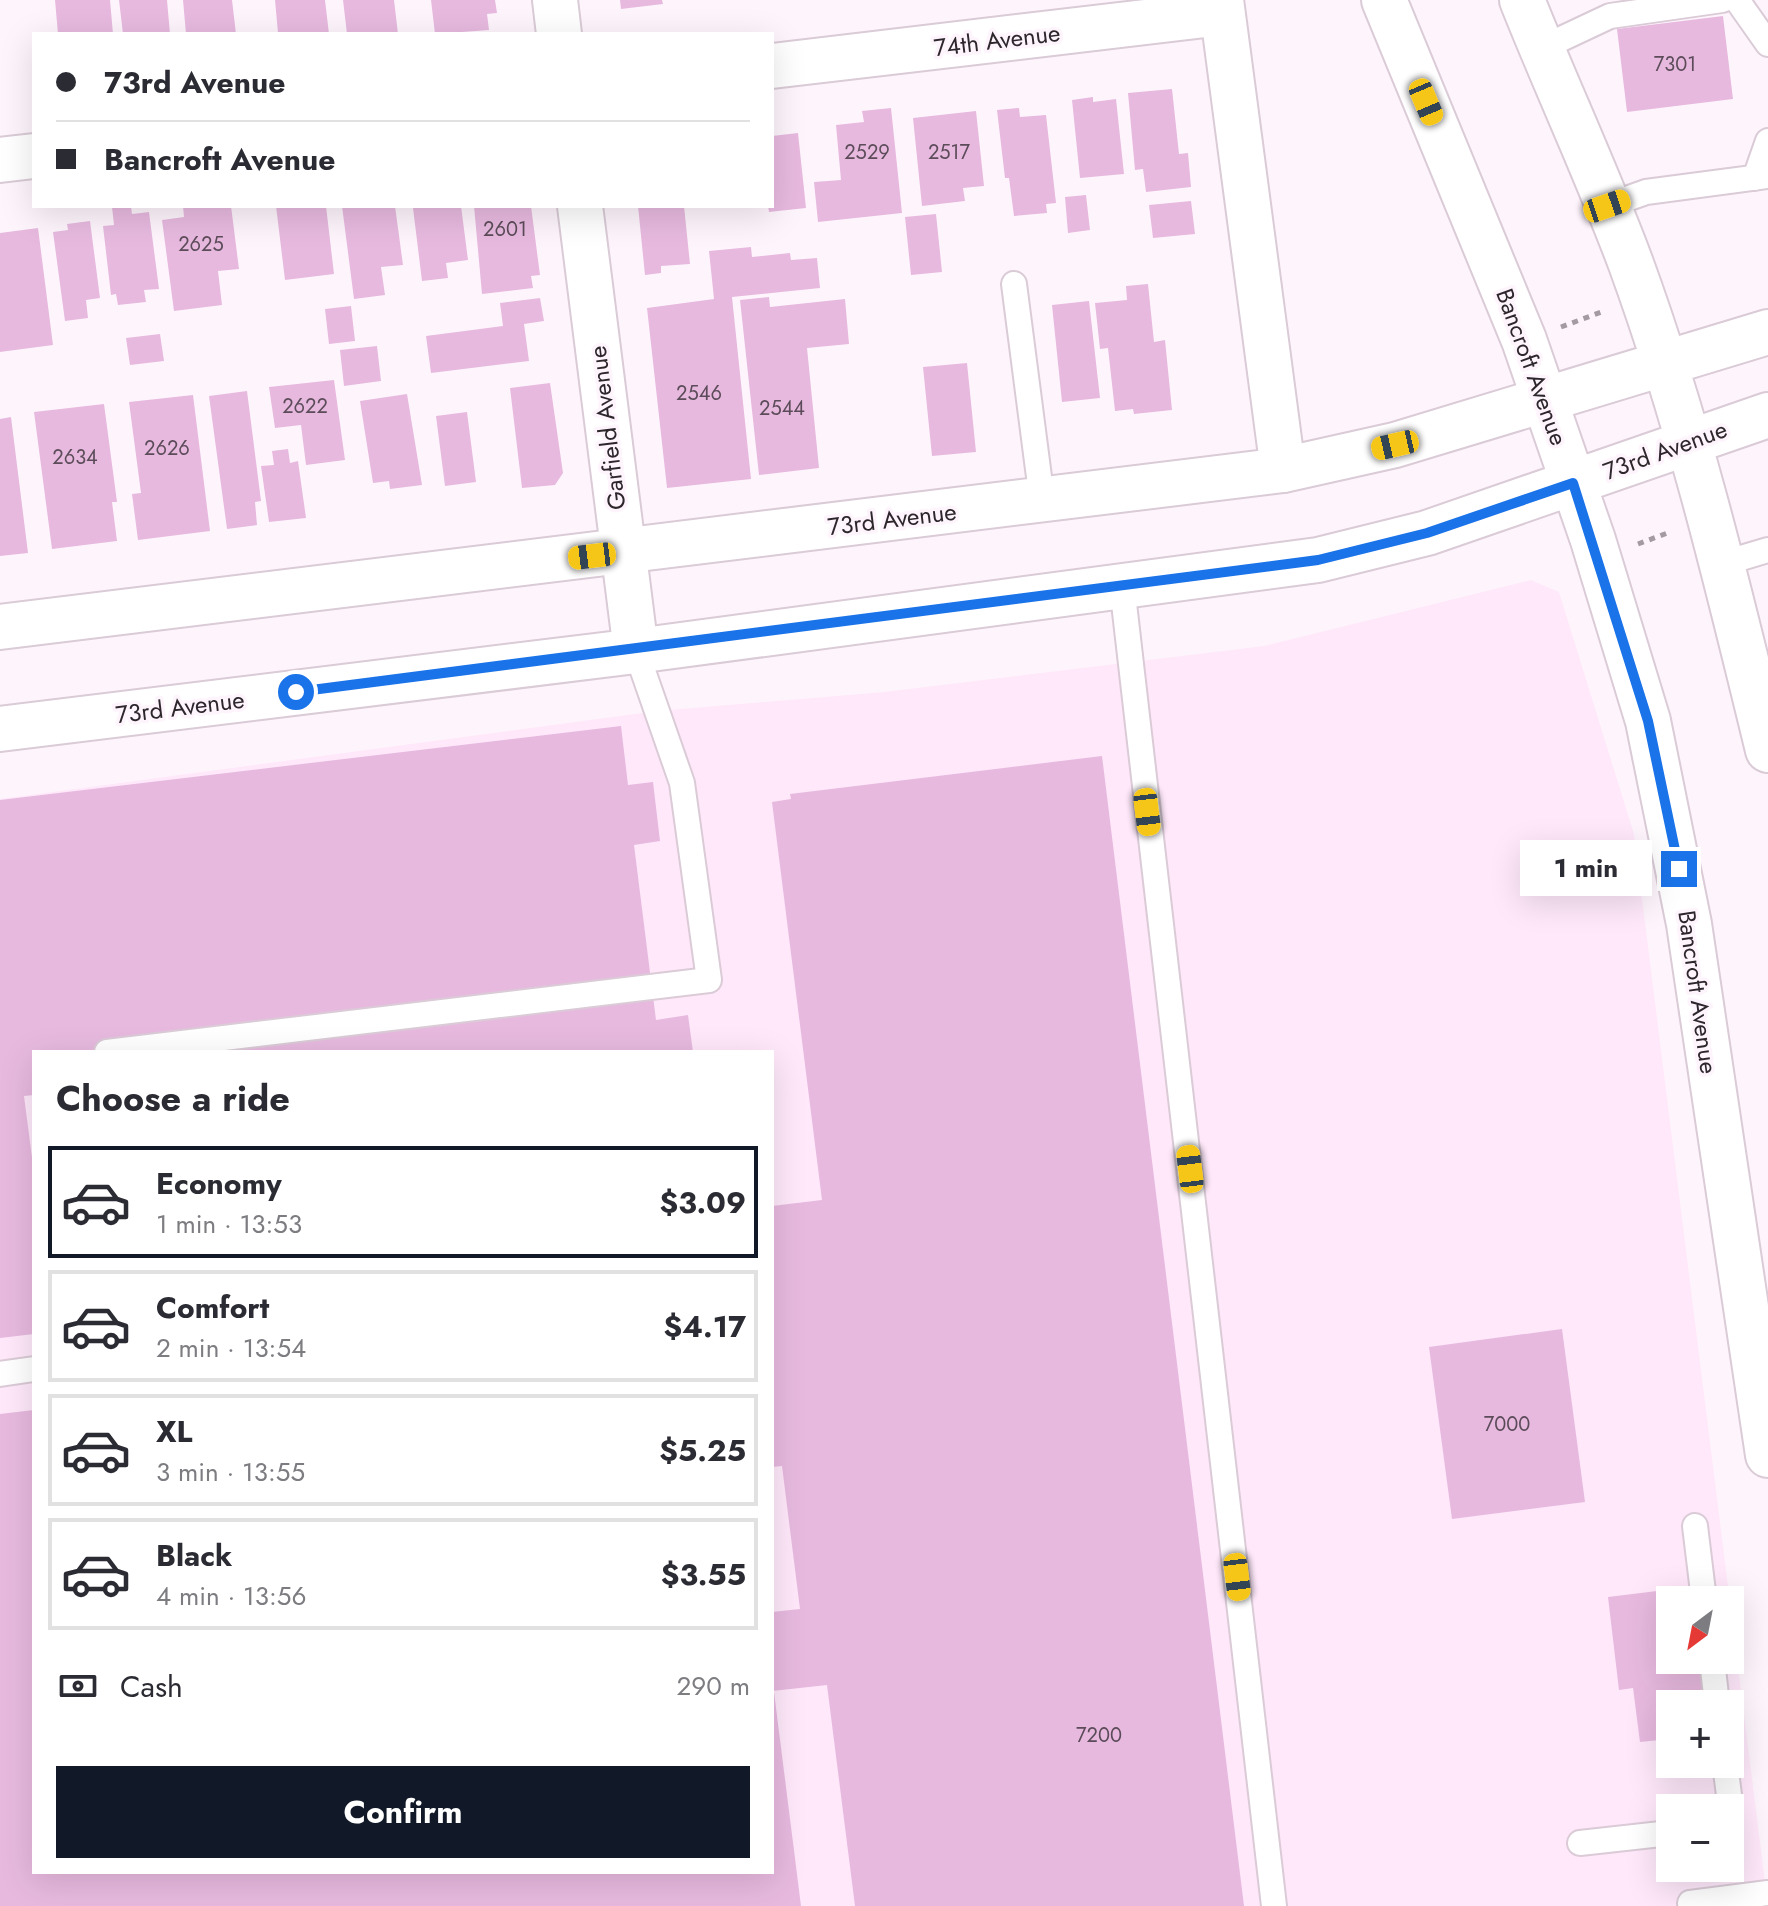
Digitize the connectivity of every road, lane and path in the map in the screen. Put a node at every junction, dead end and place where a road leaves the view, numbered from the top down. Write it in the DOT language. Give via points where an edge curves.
graph roads {
  1 [pos="555,0"];
  2 [pos="1384,0"];
  3 [pos="1522,0"];
  4 [pos="1722,0"];
  5 [pos="1737,0"];
  6 [pos="1222,6"];
  7 [pos="559,32"];
  8 [pos="1768,44"];
  9 [pos="1542,48"];
  10 [pos="774,66"];
  11 [pos="1768,141"];
  12 [pos="32,156"];
  13 [pos="0,160"];
  14 [pos="1762,177"];
  15 [pos="1607,206"];
  16 [pos="580,208"];
  17 [pos="1014,284"];
  18 [pos="1610,308"];
  19 [pos="1557,329"];
  20 [pos="1768,332"];
  21 [pos="1664,363"];
  22 [pos="1545,398"];
  23 [pos="1768,415"];
  24 [pos="1689,441"];
  25 [pos="1283,470"];
  26 [pos="1573,483"];
  27 [pos="1042,500"];
  28 [pos="1680,529"];
  29 [pos="1636,544"];
  30 [pos="1768,550"];
  31 [pos="623,552"];
  32 [pos="1721,564"];
  33 [pos="1122,586"];
  34 [pos="0,627"];
  35 [pos="636,651"];
  36 [pos="1760,685"];
  37 [pos="0,729"];
  38 [pos="1768,750"];
  39 [pos="124,1050"];
  40 [pos="32,1369"];
  41 [pos="0,1374"];
  42 [pos="1768,1455"];
  43 [pos="1695,1526"];
  44 [pos="1702,1586"];
  45 [pos="1656,1835"];
  46 [pos="1580,1843"];
  47 [pos="1768,1893"];
  48 [pos="1690,1903"];
  49 [pos="1274,1906"];
  1 -- 7 [label="main road"];
  2 -- 22 [label="main road, Bancroft Avenue"];
  3 -- 9 [label="main road"];
  4 -- 9 [label="lane" via="1610,16"];
  5 -- 8 [label="lane"];
  6 -- 10 [label="main road, 74th Avenue"];
  6 -- 25 [label="main road"];
  9 -- 15 [label="main road"];
  11 -- 14 [label="lane"];
  12 -- 13 [label="main road"];
  14 -- 15 [label="lane" via="1646,192"];
  15 -- 21 [label="main road"];
  16 -- 31 [label="main road, Garfield Avenue"];
  17 -- 27 [label="lane"];
  18 -- 19 [label="path"];
  20 -- 21 [label="main road, 73rd Avenue"];
  21 -- 22 [label="main road, 73rd Avenue"];
  21 -- 24 [label="main road"];
  22 -- 25 [label="main road, 73rd Avenue" via="1395,445"];
  22 -- 26 [label="main road, Bancroft Avenue"];
  23 -- 24 [label="main road, 73rd Avenue"];
  24 -- 26 [label="main road, 73rd Avenue"];
  24 -- 32 [label="main road"];
  25 -- 27 [label="main road, 73rd Avenue"];
  26 -- 33 [label="main road, 73rd Avenue" via="1427,533 1318,560"];
  26 -- 42 [label="main road, Bancroft Avenue" via="1648,721 1674,841"];
  27 -- 31 [label="main road, 73rd Avenue"];
  28 -- 29 [label="path"];
  30 -- 32 [label="lane"];
  31 -- 34 [label="main road, 73rd Avenue"];
  31 -- 35 [label="main road, Garfield Avenue"];
  32 -- 36 [label="main road"];
  33 -- 35 [label="main road, 73rd Avenue"];
  33 -- 49 [label="lane"];
  35 -- 37 [label="main road, 73rd Avenue"];
  35 -- 39 [label="lane" via="682,783 709,980"];
  36 -- 38 [label="main road"];
  40 -- 41 [label="lane"];
  43 -- 44 [label="lane"];
  45 -- 46 [label="lane"];
  47 -- 48 [label="lane"];
}
